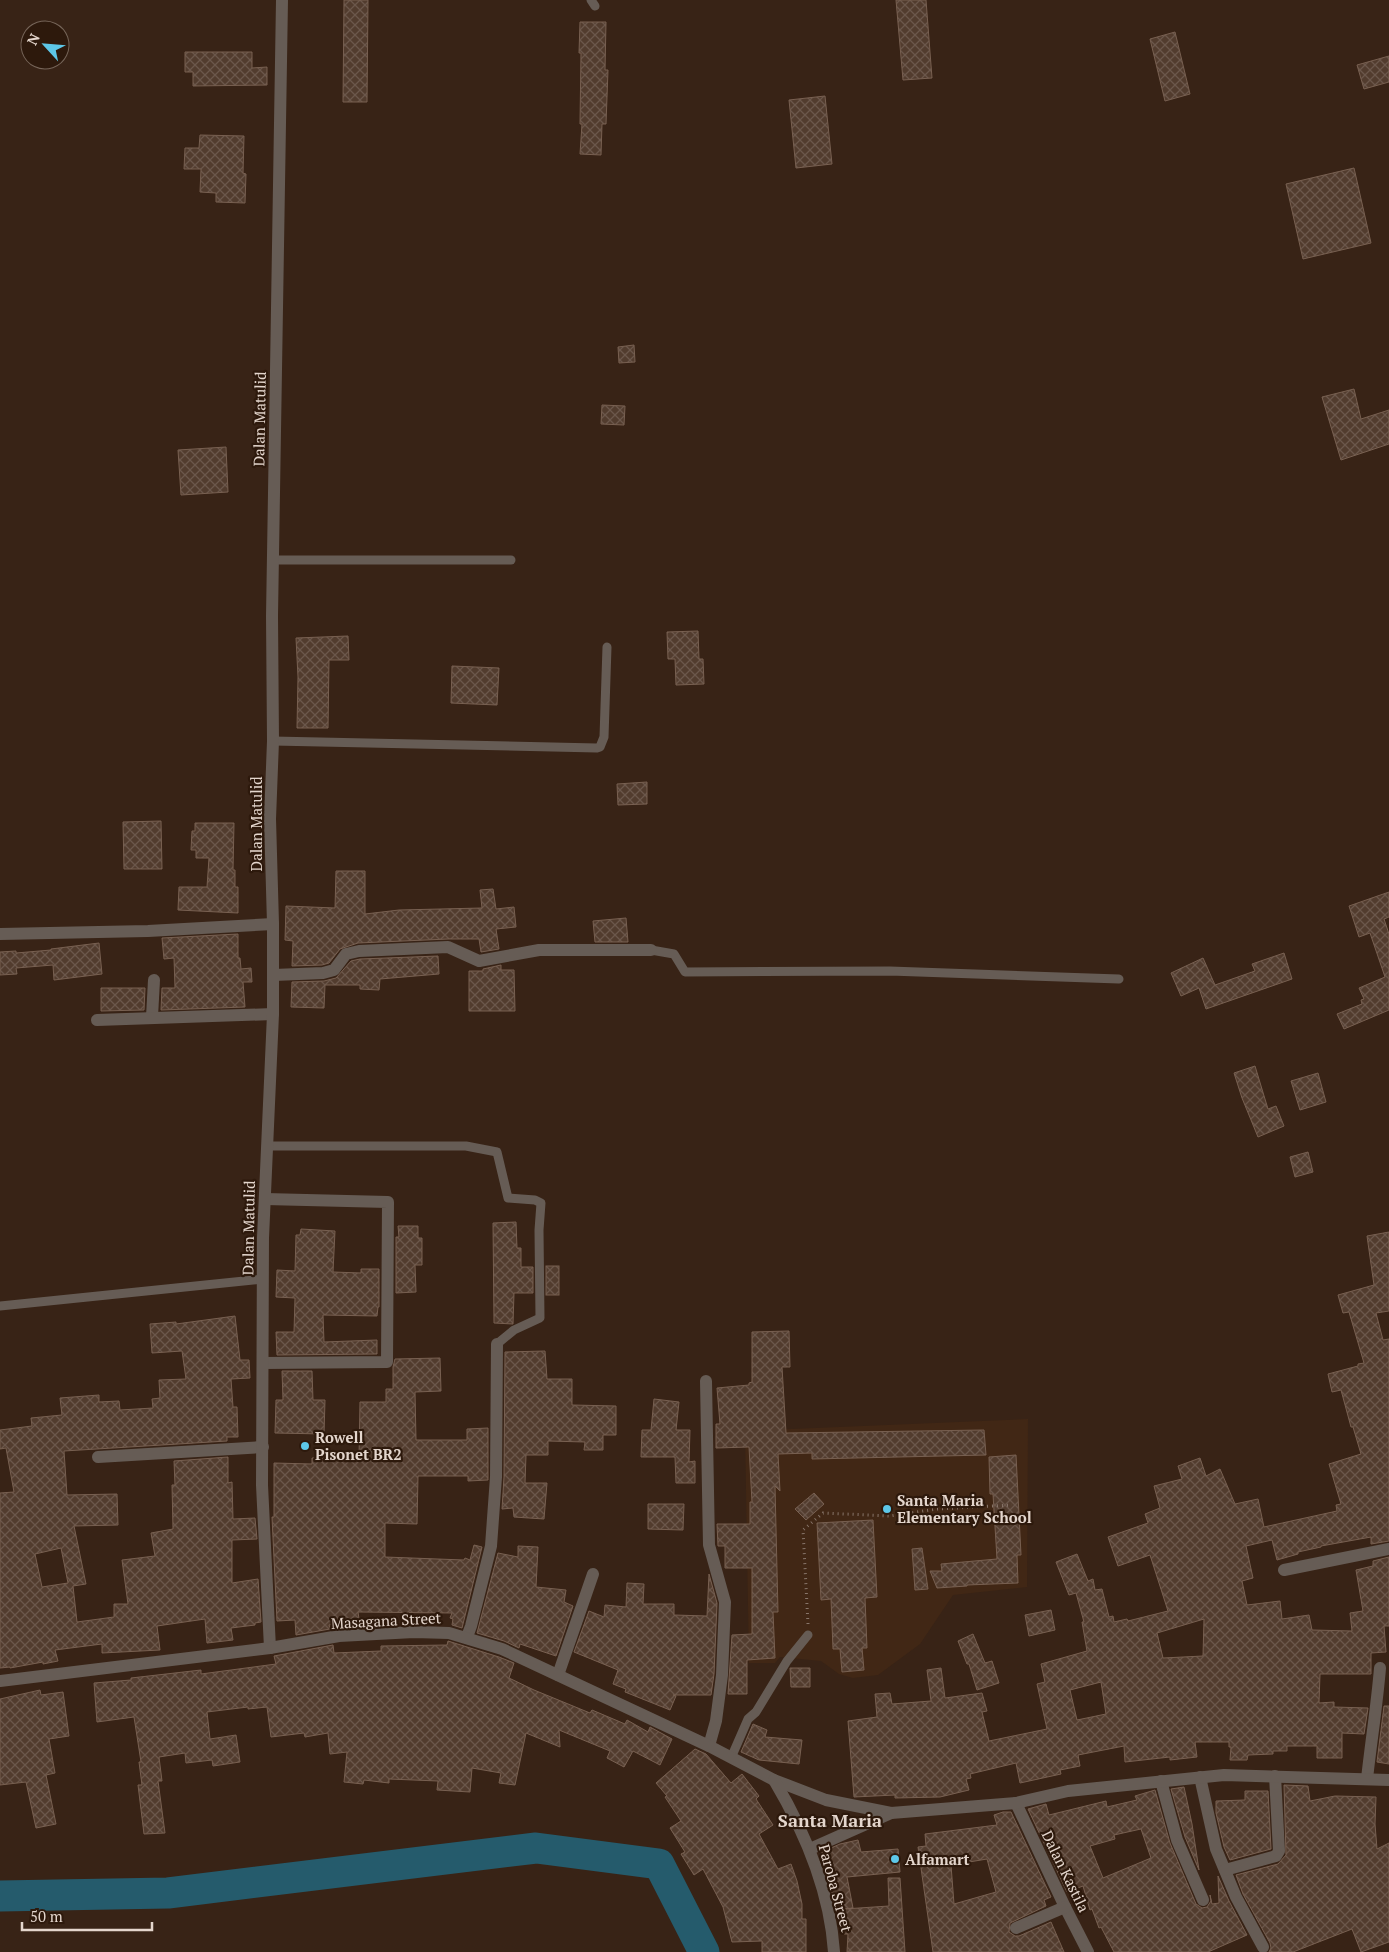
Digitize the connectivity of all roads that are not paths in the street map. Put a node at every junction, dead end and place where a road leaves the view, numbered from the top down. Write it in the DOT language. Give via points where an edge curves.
graph roads {
  1 [pos="282,0"];
  2 [pos="274,560"];
  3 [pos="511,560"];
  4 [pos="607,647"];
  5 [pos="274,741"];
  6 [pos="273,924"];
  7 [pos="0,934"];
  8 [pos="651,950"];
  9 [pos="274,975"];
  10 [pos="1119,979"];
  11 [pos="154,980"];
  12 [pos="273,1014"];
  13 [pos="152,1017"];
  14 [pos="97,1020"];
  15 [pos="267,1146"];
  16 [pos="265,1199"];
  17 [pos="263,1279"];
  18 [pos="0,1306"];
  19 [pos="497,1344"];
  20 [pos="263,1363"];
  21 [pos="706,1381"];
  22 [pos="262,1447"];
  23 [pos="98,1457"];
  24 [pos="1389,1549"];
  25 [pos="1284,1570"];
  26 [pos="593,1574"];
  27 [pos="808,1635"];
  28 [pos="467,1637"];
  29 [pos="270,1648"];
  30 [pos="1380,1668"];
  31 [pos="558,1675"];
  32 [pos="0,1681"];
  33 [pos="709,1746"];
  34 [pos="731,1758"];
  35 [pos="1275,1776"];
  36 [pos="1200,1777"];
  37 [pos="1367,1779"];
  38 [pos="774,1780"];
  39 [pos="1389,1780"];
  40 [pos="1161,1781"];
  41 [pos="1016,1803"];
  42 [pos="891,1813"];
  43 [pos="810,1849"];
  44 [pos="1225,1870"];
  45 [pos="1203,1900"];
  46 [pos="1065,1907"];
  47 [pos="1016,1928"];
  48 [pos="1263,1947"];
  49 [pos="834,1952"];
  50 [pos="1088,1952"];
  1 -- 2 [label="street, Dalan Matulid"];
  2 -- 3 [label="lane"];
  2 -- 5 [label="street, Dalan Matulid"];
  4 -- 5 [label="lane" via="604,737 597,748"];
  5 -- 6 [label="street, Dalan Matulid" via="270,820"];
  6 -- 7 [label="street"];
  6 -- 9 [label="street, Dalan Matulid"];
  8 -- 9 [label="street" via="539,950 479,961 448,947 359,952 346,954 334,970 323,973"];
  8 -- 10 [label="lane" via="674,954 684,972 890,971"];
  9 -- 12 [label="street, Dalan Matulid"];
  11 -- 13 [label="street"];
  12 -- 13 [label="street"];
  12 -- 15 [label="street, Dalan Matulid"];
  13 -- 14 [label="street"];
  15 -- 16 [label="street, Dalan Matulid"];
  15 -- 19 [label="lane" via="466,1146 497,1152 508,1198 541,1203 540,1318 514,1330"];
  16 -- 17 [label="street, Dalan Matulid"];
  16 -- 20 [label="street" via="388,1202 387,1292 386,1362"];
  17 -- 18 [label="lane"];
  17 -- 20 [label="street, Dalan Matulid"];
  19 -- 28 [label="street" via="492,1546"];
  20 -- 22 [label="street, Dalan Matulid"];
  21 -- 33 [label="street" via="709,1545 725,1602 722,1675"];
  22 -- 23 [label="street"];
  22 -- 29 [label="street, Dalan Matulid"];
  24 -- 25 [label="street"];
  26 -- 31 [label="street"];
  27 -- 34 [label="lane" via="748,1719"];
  28 -- 29 [label="street, Masagana Street" via="414,1632 340,1636"];
  28 -- 31 [label="street, Masagana Street"];
  29 -- 32 [label="street, Masagana Street"];
  30 -- 37 [label="street"];
  31 -- 33 [label="street, Masagana Street"];
  33 -- 34 [label="street, Masagana Street"];
  34 -- 38 [label="street, Masagana Street"];
  35 -- 36 [label="street"];
  35 -- 37 [label="street"];
  35 -- 44 [label="street" via="1279,1851 1276,1856"];
  36 -- 40 [label="street"];
  36 -- 44 [label="street" via="1216,1849"];
  37 -- 39 [label="street"];
  38 -- 42 [label="street, Masagana Street" via="826,1800"];
  38 -- 43 [label="street, Paroba Street"];
  40 -- 41 [label="street" via="1068,1791"];
  40 -- 45 [label="street" via="1177,1840"];
  41 -- 42 [label="street"];
  41 -- 46 [label="street, Dalan Kastila"];
  42 -- 43 [label="street"];
  43 -- 49 [label="street, Paroba Street" via="833,1930"];
  44 -- 48 [label="street"];
  46 -- 47 [label="street"];
  46 -- 50 [label="street, Dalan Kastila"];
}
